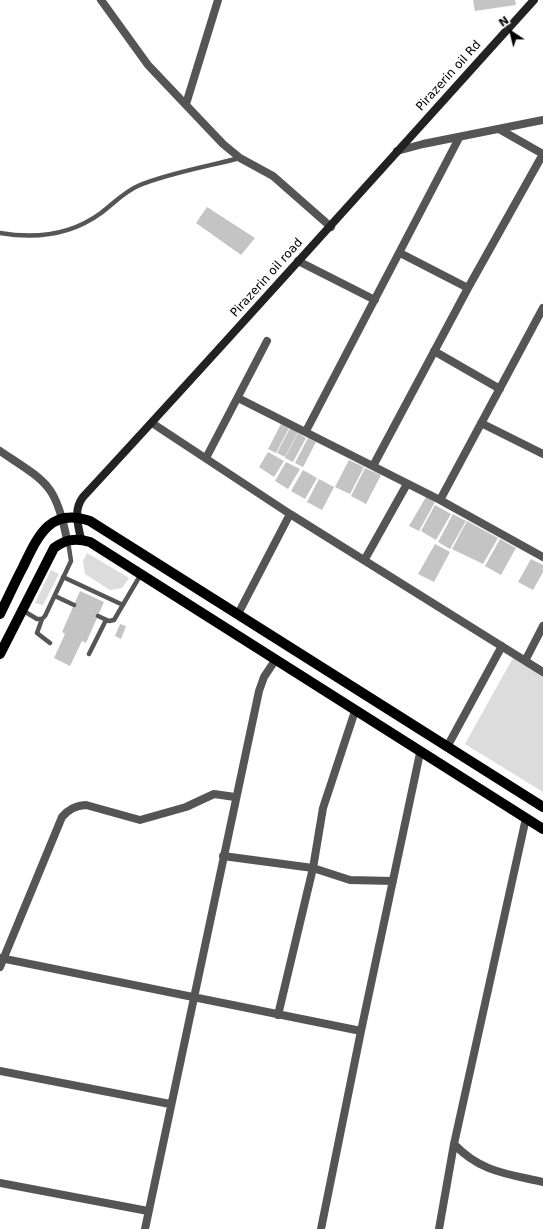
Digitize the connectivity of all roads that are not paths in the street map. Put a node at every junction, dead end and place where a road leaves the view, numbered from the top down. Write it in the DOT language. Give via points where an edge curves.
graph roads {
  1 [pos="101,0"];
  2 [pos="218,0"];
  3 [pos="534,0"];
  4 [pos="186,104"];
  5 [pos="543,120"];
  6 [pos="499,129"];
  7 [pos="459,138"];
  8 [pos="397,151"];
  9 [pos="543,154"];
  10 [pos="240,158"];
  11 [pos="331,227"];
  12 [pos="0,233"];
  13 [pos="400,253"];
  14 [pos="298,262"];
  15 [pos="468,288"];
  16 [pos="374,300"];
  17 [pos="543,308"];
  18 [pos="267,341"];
  19 [pos="434,352"];
  20 [pos="500,389"];
  21 [pos="238,398"];
  22 [pos="152,423"];
  23 [pos="481,424"];
  24 [pos="306,431"];
  25 [pos="0,451"];
  26 [pos="543,454"];
  27 [pos="206,458"];
  28 [pos="373,466"];
  29 [pos="407,484"];
  30 [pos="440,500"];
  31 [pos="290,514"];
  32 [pos="77,517"];
  33 [pos="63,518"];
  34 [pos="81,539"];
  35 [pos="67,540"];
  36 [pos="543,557"];
  37 [pos="365,559"];
  38 [pos="141,574"];
  39 [pos="63,577"];
  40 [pos="55,596"];
  41 [pos="74,605"];
  42 [pos="123,605"];
  43 [pos="22,610"];
  44 [pos="0,614"];
  45 [pos="238,614"];
  46 [pos="98,616"];
  47 [pos="42,619"];
  48 [pos="106,620"];
  49 [pos="543,626"];
  50 [pos="50,643"];
  51 [pos="502,646"];
  52 [pos="0,654"];
  53 [pos="89,654"];
  54 [pos="276,659"];
  55 [pos="524,661"];
  56 [pos="543,672"];
  57 [pos="355,710"];
  58 [pos="448,747"];
  59 [pos="420,753"];
  60 [pos="236,797"];
  61 [pos="543,807"];
  62 [pos="526,818"];
  63 [pos="543,829"];
  64 [pos="223,856"];
  65 [pos="313,868"];
  66 [pos="393,881"];
  67 [pos="2,958"];
  68 [pos="0,967"];
  69 [pos="194,998"];
  70 [pos="278,1015"];
  71 [pos="361,1031"];
  72 [pos="0,1071"];
  73 [pos="170,1104"];
  74 [pos="454,1144"];
  75 [pos="543,1182"];
  76 [pos="0,1183"];
  77 [pos="148,1211"];
  78 [pos="145,1229"];
  79 [pos="321,1229"];
  80 [pos="439,1229"];
  1 -- 4 [label="street" via="144,60"];
  2 -- 4 [label="street"];
  3 -- 8 [label="main road, Pirazerin oil Rd"];
  4 -- 10 [label="street" via="223,144"];
  5 -- 6 [label="street"];
  6 -- 7 [label="street"];
  6 -- 9 [label="street"];
  7 -- 8 [label="street"];
  7 -- 13 [label="street"];
  8 -- 11 [label="main road, Pirazerin oil road"];
  9 -- 15 [label="street"];
  10 -- 11 [label="street" via="273,176"];
  10 -- 12 [label="lane" via="141,185 121,196 99,214 70,229 29,237"];
  11 -- 14 [label="main road, Pirazerin oil road"];
  13 -- 15 [label="street"];
  13 -- 16 [label="street"];
  14 -- 16 [label="street"];
  14 -- 22 [label="main road, Pirazerin oil road"];
  15 -- 19 [label="street"];
  16 -- 24 [label="street"];
  17 -- 20 [label="street"];
  18 -- 21 [label="street"];
  19 -- 20 [label="street"];
  19 -- 28 [label="street"];
  20 -- 23 [label="street"];
  21 -- 24 [label="street"];
  21 -- 27 [label="street"];
  22 -- 27 [label="street"];
  22 -- 32 [label="main road, Pirazerin oil road" via="81,501"];
  23 -- 26 [label="street"];
  23 -- 30 [label="street"];
  24 -- 28 [label="street"];
  25 -- 33 [label="street" via="47,484 56,498"];
  27 -- 31 [label="street"];
  28 -- 29 [label="street"];
  29 -- 30 [label="street"];
  29 -- 37 [label="street"];
  30 -- 36 [label="street"];
  31 -- 37 [label="street"];
  31 -- 45 [label="street"];
  32 -- 33 [label="main road"];
  32 -- 34 [label="main road, Pirazerin oil road"];
  32 -- 45 [label="main road" via="90,521"];
  33 -- 35 [label="street"];
  33 -- 44 [label="main road" via="54,521 40,533"];
  34 -- 35 [label="main road"];
  34 -- 38 [label="main road"];
  35 -- 39 [label="lane" via="72,558"];
  35 -- 43 [label="main road" via="54,548 49,555"];
  37 -- 51 [label="street"];
  38 -- 42 [label="lane"];
  38 -- 54 [label="main road"];
  39 -- 40 [label="lane"];
  39 -- 42 [label="lane"];
  40 -- 41 [label="lane"];
  40 -- 47 [label="lane"];
  42 -- 48 [label="lane" via="114,620"];
  43 -- 47 [label="lane" via="37,619"];
  43 -- 52 [label="main road"];
  45 -- 58 [label="main road"];
  46 -- 48 [label="lane"];
  47 -- 50 [label="lane" via="37,633"];
  48 -- 53 [label="lane"];
  49 -- 55 [label="street"];
  51 -- 55 [label="street"];
  51 -- 58 [label="street"];
  54 -- 57 [label="main road"];
  54 -- 60 [label="street" via="264,677 259,691"];
  55 -- 56 [label="street"];
  57 -- 59 [label="main road"];
  57 -- 65 [label="street" via="323,808"];
  58 -- 61 [label="main road"];
  59 -- 62 [label="main road"];
  59 -- 66 [label="street"];
  60 -- 64 [label="street"];
  60 -- 67 [label="street" via="214,794 186,807 140,820 86,806 68,810 62,817"];
  62 -- 63 [label="main road"];
  62 -- 74 [label="street"];
  64 -- 65 [label="street"];
  64 -- 69 [label="street"];
  65 -- 66 [label="street" via="350,880"];
  65 -- 70 [label="street"];
  66 -- 71 [label="street"];
  67 -- 68 [label="street"];
  67 -- 69 [label="street"];
  69 -- 70 [label="street"];
  69 -- 73 [label="street"];
  70 -- 71 [label="street"];
  71 -- 79 [label="street"];
  72 -- 73 [label="street"];
  73 -- 77 [label="street"];
  74 -- 75 [label="street" via="470,1159 485,1168"];
  74 -- 80 [label="street"];
  76 -- 77 [label="street"];
  77 -- 78 [label="street"];
}
